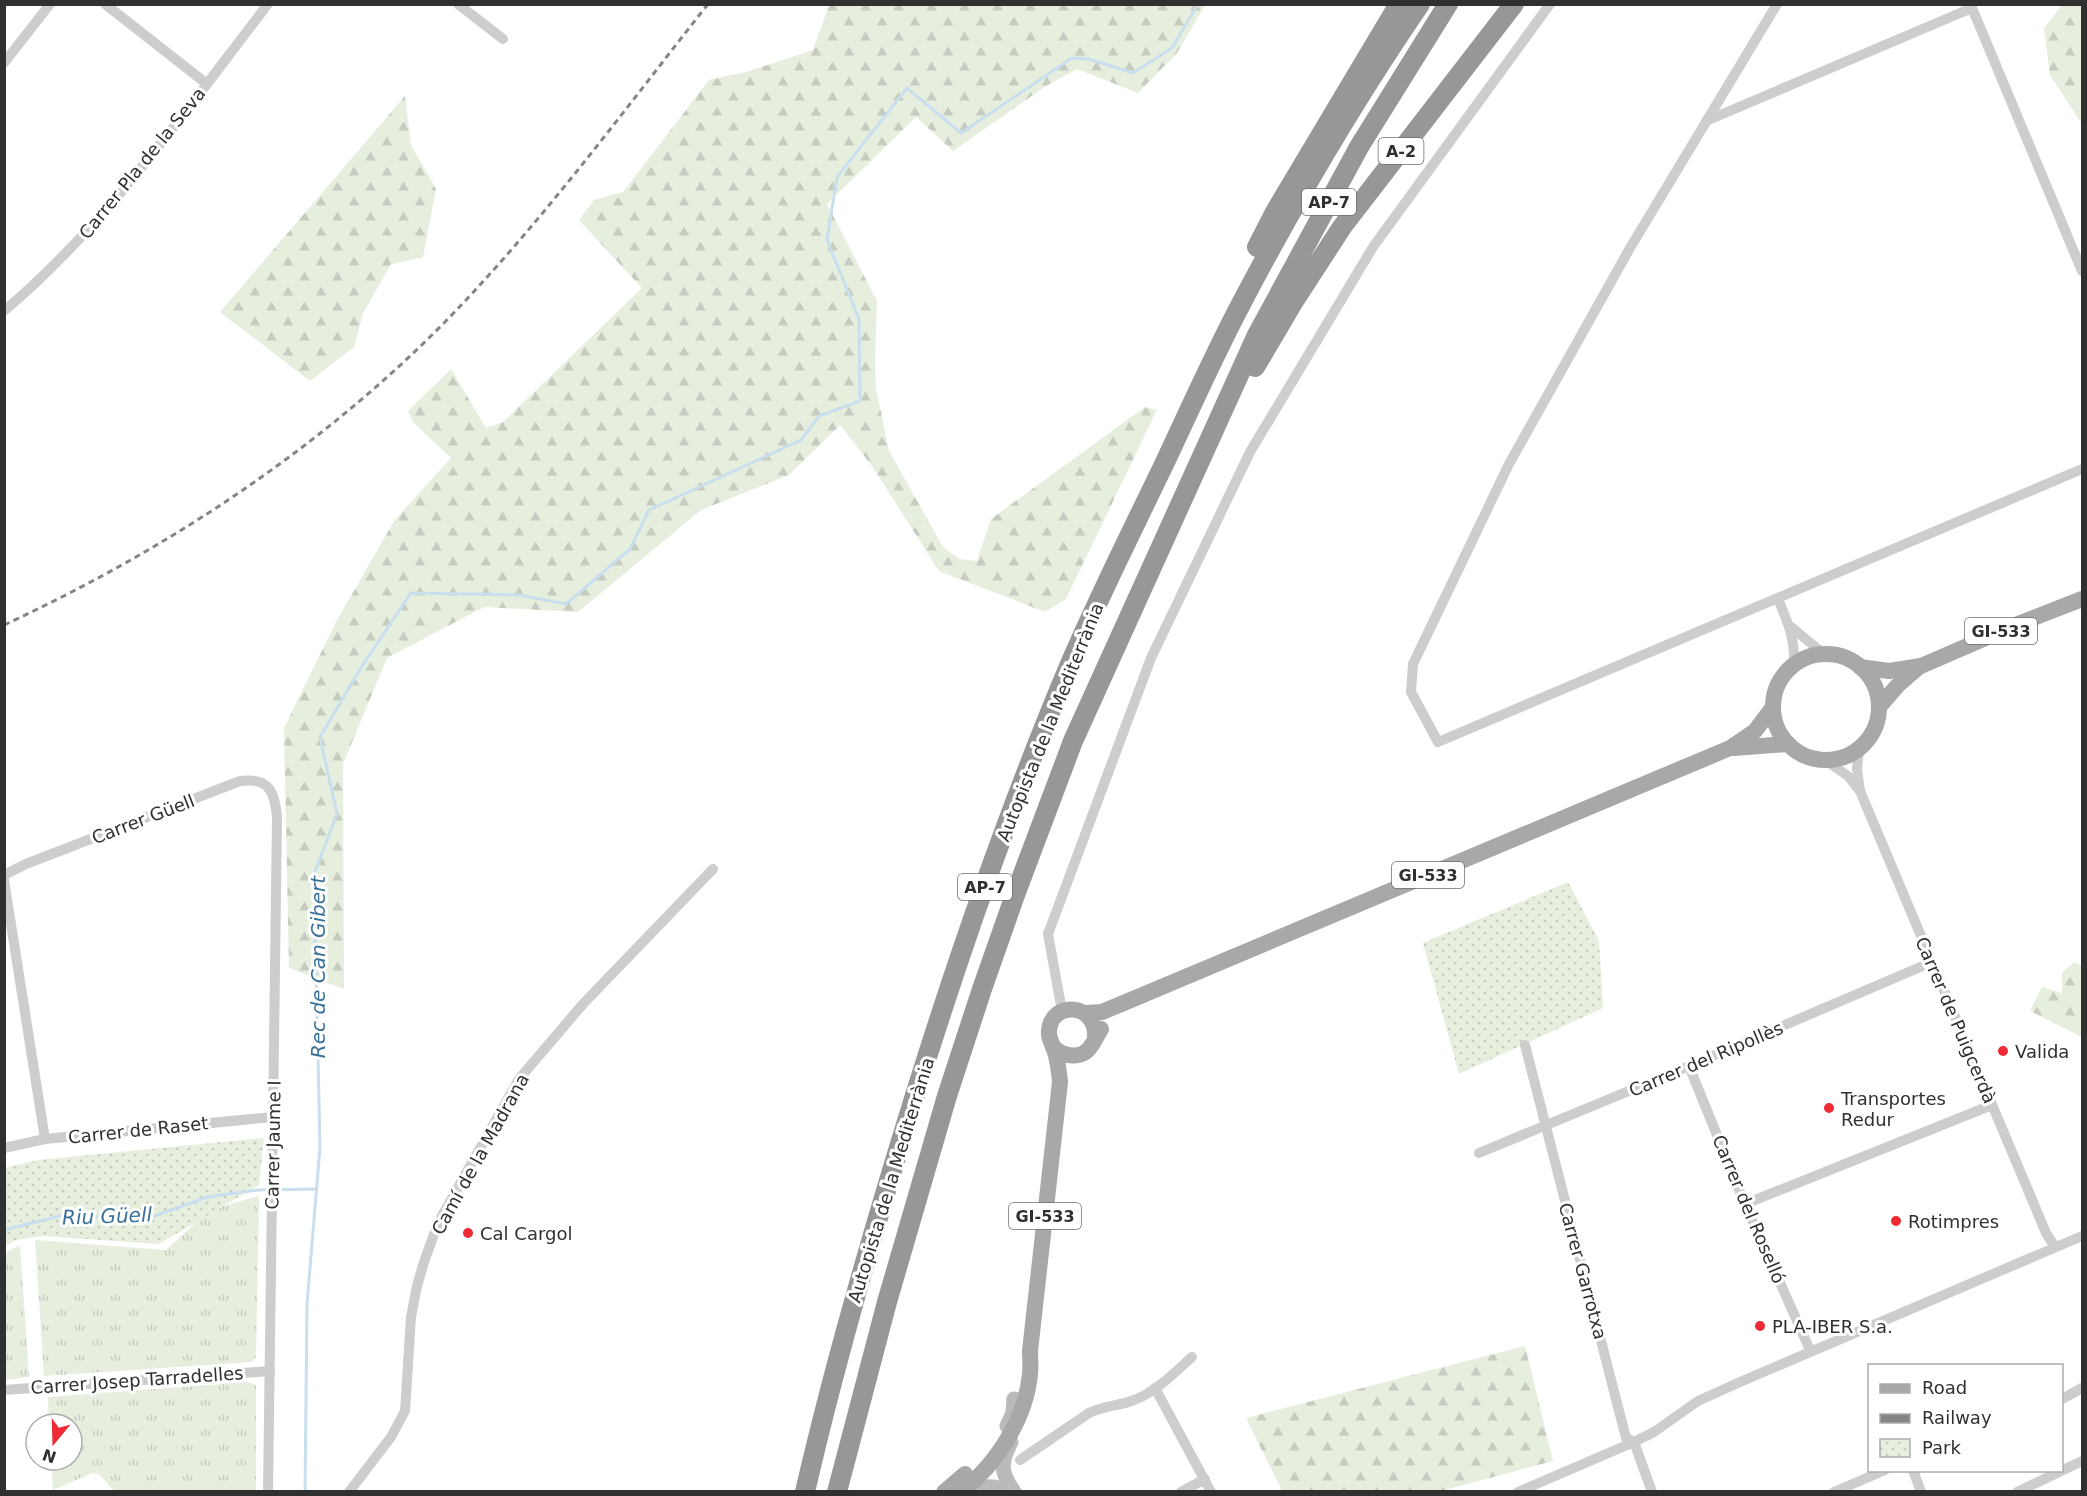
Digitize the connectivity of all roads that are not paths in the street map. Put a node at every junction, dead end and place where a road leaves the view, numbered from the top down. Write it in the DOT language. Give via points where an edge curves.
graph roads {
  1 [pos="50,4"];
  2 [pos="105,4"];
  3 [pos="268,4"];
  4 [pos="458,4"];
  5 [pos="1399,4"];
  6 [pos="1420,4"];
  7 [pos="1448,4"];
  8 [pos="1514,4"];
  9 [pos="1550,4"];
  10 [pos="1777,4"];
  11 [pos="1970,6"];
  12 [pos="503,39"];
  13 [pos="4,63"];
  14 [pos="207,84"];
  15 [pos="1706,121"];
  16 [pos="2082,271"];
  17 [pos="1239,309"];
  18 [pos="4,311"];
  19 [pos="1224,408"];
  20 [pos="2082,469"];
  21 [pos="1778,599"];
  22 [pos="2082,599"];
  23 [pos="1790,625"];
  24 [pos="1825,655"];
  25 [pos="1794,665"];
  26 [pos="1921,666"];
  27 [pos="1860,667"];
  28 [pos="1773,707"];
  29 [pos="1879,707"];
  30 [pos="1788,744"];
  31 [pos="1730,748"];
  32 [pos="1858,749"];
  33 [pos="1825,760"];
  34 [pos="1860,791"];
  35 [pos="276,800"];
  36 [pos="713,869"];
  37 [pos="4,875"];
  38 [pos="4,880"];
  39 [pos="1932,962"];
  40 [pos="1126,1002"];
  41 [pos="1062,1011"];
  42 [pos="1086,1013"];
  43 [pos="1095,1037"];
  44 [pos="1525,1046"];
  45 [pos="1053,1047"];
  46 [pos="1078,1056"];
  47 [pos="1689,1066"];
  48 [pos="1060,1082"];
  49 [pos="1992,1105"];
  50 [pos="273,1117"];
  51 [pos="1545,1126"];
  52 [pos="45,1139"];
  53 [pos="4,1148"];
  54 [pos="1479,1153"];
  55 [pos="1745,1204"];
  56 [pos="2082,1236"];
  57 [pos="2055,1247"];
  58 [pos="1810,1350"];
  59 [pos="1030,1351"];
  60 [pos="1192,1357"];
  61 [pos="270,1371"];
  62 [pos="1028,1385"];
  63 [pos="1155,1388"];
  64 [pos="2082,1388"];
  65 [pos="4,1390"];
  66 [pos="2063,1398"];
  67 [pos="1014,1399"];
  68 [pos="1634,1442"];
  69 [pos="1020,1460"];
  70 [pos="2082,1461"];
  71 [pos="992,1462"];
  72 [pos="2063,1470"];
  73 [pos="1880,1472"];
  74 [pos="1914,1472"];
  75 [pos="2058,1472"];
  76 [pos="1205,1479"];
  77 [pos="268,1491"];
  78 [pos="349,1491"];
  79 [pos="805,1491"];
  80 [pos="837,1491"];
  81 [pos="944,1491"];
  82 [pos="960,1491"];
  83 [pos="971,1491"];
  84 [pos="1009,1491"];
  85 [pos="1181,1491"];
  86 [pos="1211,1491"];
  87 [pos="1518,1491"];
  88 [pos="1652,1491"];
  89 [pos="1834,1491"];
  90 [pos="1921,1491"];
  91 [pos="2017,1491"];
  1 -- 13 [label="street"];
  2 -- 14 [label="street"];
  3 -- 14 [label="street, Carrer Pla de la Seva"];
  4 -- 12 [label="street"];
  5 -- 17 [label="highway" via="1275,212 1240,279"];
  6 -- 17 [label="highway, Autopista de la Mediterrània / AP-7" via="1307,186"];
  7 -- 19 [label="highway, Autopista de la Mediterrània / AP-7" via="1359,147 1257,335"];
  8 -- 19 [label="highway, A-2" via="1342,227 1253,370"];
  9 -- 41 [label="street" via="1373,247 1250,452 1151,658 1048,934"];
  10 -- 15 [label="street"];
  11 -- 15 [label="street"];
  11 -- 16 [label="street"];
  14 -- 18 [label="street, Carrer Pla de la Seva" via="76,244"];
  15 -- 21 [label="street" via="1509,464 1413,664 1411,692 1438,742"];
  17 -- 79 [label="highway, Autopista de la Mediterrània / AP-7" via="1092,615 1019,792 951,983 899,1146"];
  19 -- 80 [label="highway, Autopista de la Mediterrània / AP-7" via="1073,741 1015,895 907,1229"];
  20 -- 21 [label="street"];
  21 -- 23 [label="street"];
  22 -- 26 [label="main road, GI-533"];
  23 -- 24 [label="street"];
  23 -- 25 [label="street"];
  24 -- 25 [label="main road" via="1805,658"];
  24 -- 27 [label="main road, GI-533" via="1848,659"];
  25 -- 28 [label="main road, GI-533" via="1781,678"];
  26 -- 27 [label="main road, GI-533" via="1889,671"];
  26 -- 29 [label="main road, GI-533"];
  27 -- 29 [label="main road" via="1877,692"];
  28 -- 30 [label="main road" via="1777,727"];
  28 -- 31 [label="main road, GI-533" via="1755,731"];
  29 -- 32 [label="main road, GI-533" via="1874,730"];
  30 -- 31 [label="main road, GI-533"];
  30 -- 33 [label="main road" via="1805,755"];
  31 -- 40 [label="main road, GI-533"];
  32 -- 33 [label="main road"];
  32 -- 34 [label="street, Carrer de Puigcerdà"];
  33 -- 34 [label="street, Carrer de Puigcerdà" via="1848,776"];
  34 -- 39 [label="street, Carrer de Puigcerdà"];
  35 -- 37 [label="street, Carrer Güell" via="262,783 240,781"];
  35 -- 50 [label="street, Carrer Jaume I"];
  36 -- 78 [label="street, Camí de la Madrana" via="583,1004 513,1089 438,1223 424,1262 411,1317 405,1411 391,1437"];
  38 -- 52 [label="street"];
  39 -- 47 [label="street, Carrer del Ripollès"];
  39 -- 49 [label="street, Carrer de Puigcerdà"];
  40 -- 42 [label="main road, GI-533" via="1102,1012"];
  40 -- 43 [label="main road, GI-533"];
  41 -- 42 [label="main road, GI-533"];
  41 -- 45 [label="main road, GI-533" via="1050,1024"];
  42 -- 43 [label="main road" via="1094,1024"];
  43 -- 46 [label="main road, GI-533" via="1089,1049"];
  44 -- 51 [label="street, Carrer Garrotxa"];
  45 -- 46 [label="main road" via="1064,1055"];
  45 -- 48 [label="main road, GI-533"];
  46 -- 48 [label="main road, GI-533"];
  47 -- 51 [label="street, Carrer del Ripollès"];
  47 -- 55 [label="street, Carrer del Roselló"];
  48 -- 59 [label="main road, GI-533"];
  49 -- 55 [label="street"];
  49 -- 57 [label="street, Carrer de Puigcerdà"];
  50 -- 52 [label="street, Carrer de Raset"];
  50 -- 61 [label="street, Carrer Jaume I"];
  51 -- 54 [label="street, Carrer del Ripollès"];
  51 -- 68 [label="street, Carrer Garrotxa" via="1626,1438"];
  52 -- 53 [label="street, Carrer de Raset"];
  55 -- 58 [label="street, Carrer del Roselló"];
  56 -- 57 [label="street"];
  57 -- 58 [label="street"];
  58 -- 68 [label="street" via="1698,1401"];
  59 -- 62 [label="main road, GI-533"];
  59 -- 67 [label="main road, GI-533"];
  60 -- 63 [label="street"];
  61 -- 65 [label="street, Carrer Josep Tarradelles"];
  61 -- 77 [label="street, Carrer Jaume I"];
  62 -- 71 [label="main road, GI-533" via="1010,1434"];
  62 -- 84 [label="street" via="1025,1413 1003,1459 1002,1470"];
  63 -- 69 [label="street" via="1137,1399 1089,1413"];
  63 -- 76 [label="street"];
  64 -- 66 [label="street"];
  67 -- 71 [label="street" via="1013,1413 992,1453"];
  67 -- 81 [label="main road, GI-533" via="977,1463"];
  68 -- 87 [label="street"];
  68 -- 88 [label="street, Carrer Garrotxa"];
  70 -- 72 [label="street"];
  71 -- 82 [label="main road, GI-533"];
  71 -- 84 [label="street" via="996,1479"];
  73 -- 89 [label="street"];
  74 -- 90 [label="street"];
  75 -- 91 [label="street"];
  76 -- 85 [label="street"];
  76 -- 86 [label="street"];
  83 -- 84 [label="street" via="981,1486"];
}
